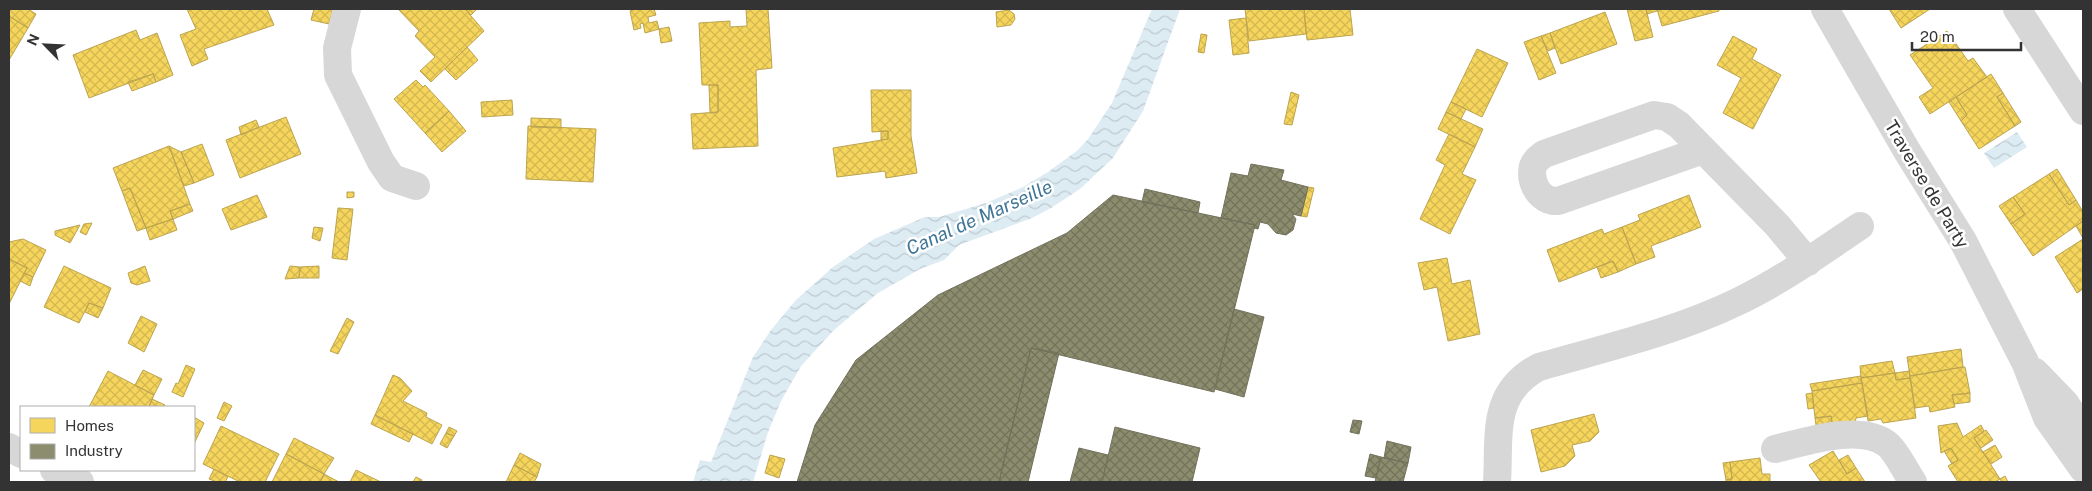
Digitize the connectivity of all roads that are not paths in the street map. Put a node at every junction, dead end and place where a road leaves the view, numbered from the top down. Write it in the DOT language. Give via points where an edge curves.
graph roads {
  1 [pos="347,9"];
  2 [pos="1825,9"];
  3 [pos="2017,9"];
  4 [pos="2083,111"];
  5 [pos="1703,150"];
  6 [pos="416,186"];
  7 [pos="1860,226"];
  8 [pos="1808,262"];
  9 [pos="2026,362"];
  10 [pos="2083,430"];
  11 [pos="9,447"];
  12 [pos="1775,449"];
  13 [pos="20,453"];
  14 [pos="2083,469"];
  15 [pos="56,471"];
  16 [pos="80,482"];
  17 [pos="1497,482"];
  18 [pos="1912,482"];
  1 -- 6 [label="street" via="337,48 338,75 392,178"];
  2 -- 9 [label="street, Traverse de Party" via="1963,241"];
  3 -- 4 [label="street"];
  5 -- 5 [label="street" via="1558,200 1544,199 1540,195 1533,174 1536,160 1544,154 1654,116 1667,117 1679,125"];
  5 -- 8 [label="street" via="1777,225"];
  7 -- 8 [label="street"];
  8 -- 17 [label="street" via="1768,286 1709,314 1527,373 1515,384 1504,406 1497,432"];
  9 -- 10 [label="street, Traverse de Party" via="2065,404"];
  9 -- 14 [label="street, Traverse de Party" via="2047,418"];
  11 -- 13 [label="street"];
  12 -- 18 [label="street" via="1840,435 1860,434 1877,438 1889,445"];
  15 -- 16 [label="street"];
}
